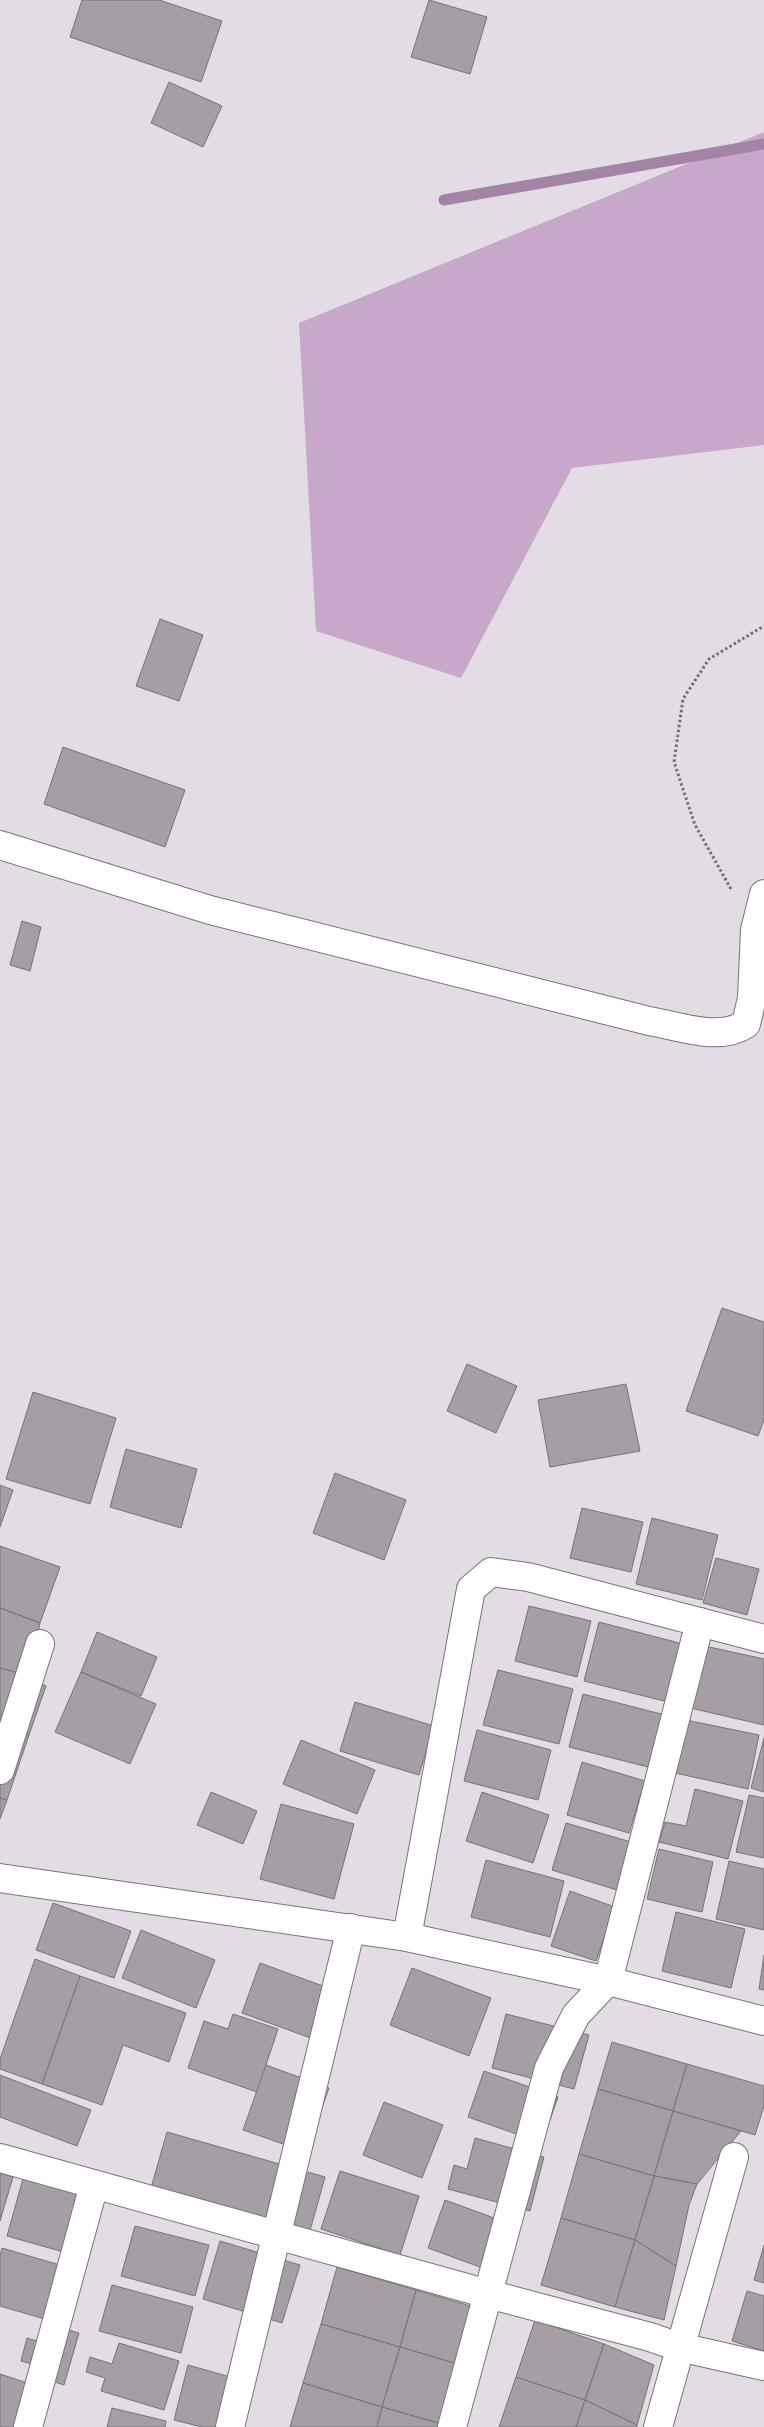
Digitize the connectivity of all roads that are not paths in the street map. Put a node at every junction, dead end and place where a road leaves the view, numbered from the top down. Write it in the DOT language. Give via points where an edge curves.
graph roads {
  1 [pos="0,845"];
  2 [pos="764,894"];
  3 [pos="700,1622"];
  4 [pos="764,1639"];
  5 [pos="40,1644"];
  6 [pos="0,1770"];
  7 [pos="0,1878"];
  8 [pos="351,1928"];
  9 [pos="407,1937"];
  10 [pos="608,1981"];
  11 [pos="764,2021"];
  12 [pos="734,2156"];
  13 [pos="0,2158"];
  14 [pos="94,2185"];
  15 [pos="277,2236"];
  16 [pos="488,2294"];
  17 [pos="679,2346"];
  18 [pos="764,2366"];
  19 [pos="28,2427"];
  20 [pos="230,2427"];
  21 [pos="452,2427"];
  22 [pos="658,2427"];
  1 -- 2 [label="street" via="210,910 649,1021 711,1032 734,1032 746,1024 752,998 755,930"];
  3 -- 4 [label="street"];
  3 -- 9 [label="street" via="528,1577 501,1573 491,1572 471,1589"];
  3 -- 10 [label="street"];
  5 -- 6 [label="street"];
  7 -- 8 [label="street"];
  8 -- 9 [label="street"];
  8 -- 15 [label="street"];
  9 -- 10 [label="street"];
  10 -- 11 [label="street"];
  10 -- 16 [label="street" via="576,2015 549,2068"];
  12 -- 17 [label="street"];
  13 -- 14 [label="street"];
  14 -- 15 [label="street"];
  14 -- 19 [label="street"];
  15 -- 16 [label="street"];
  15 -- 20 [label="street"];
  16 -- 17 [label="street"];
  16 -- 21 [label="street"];
  17 -- 18 [label="street"];
  17 -- 22 [label="street"];
}
